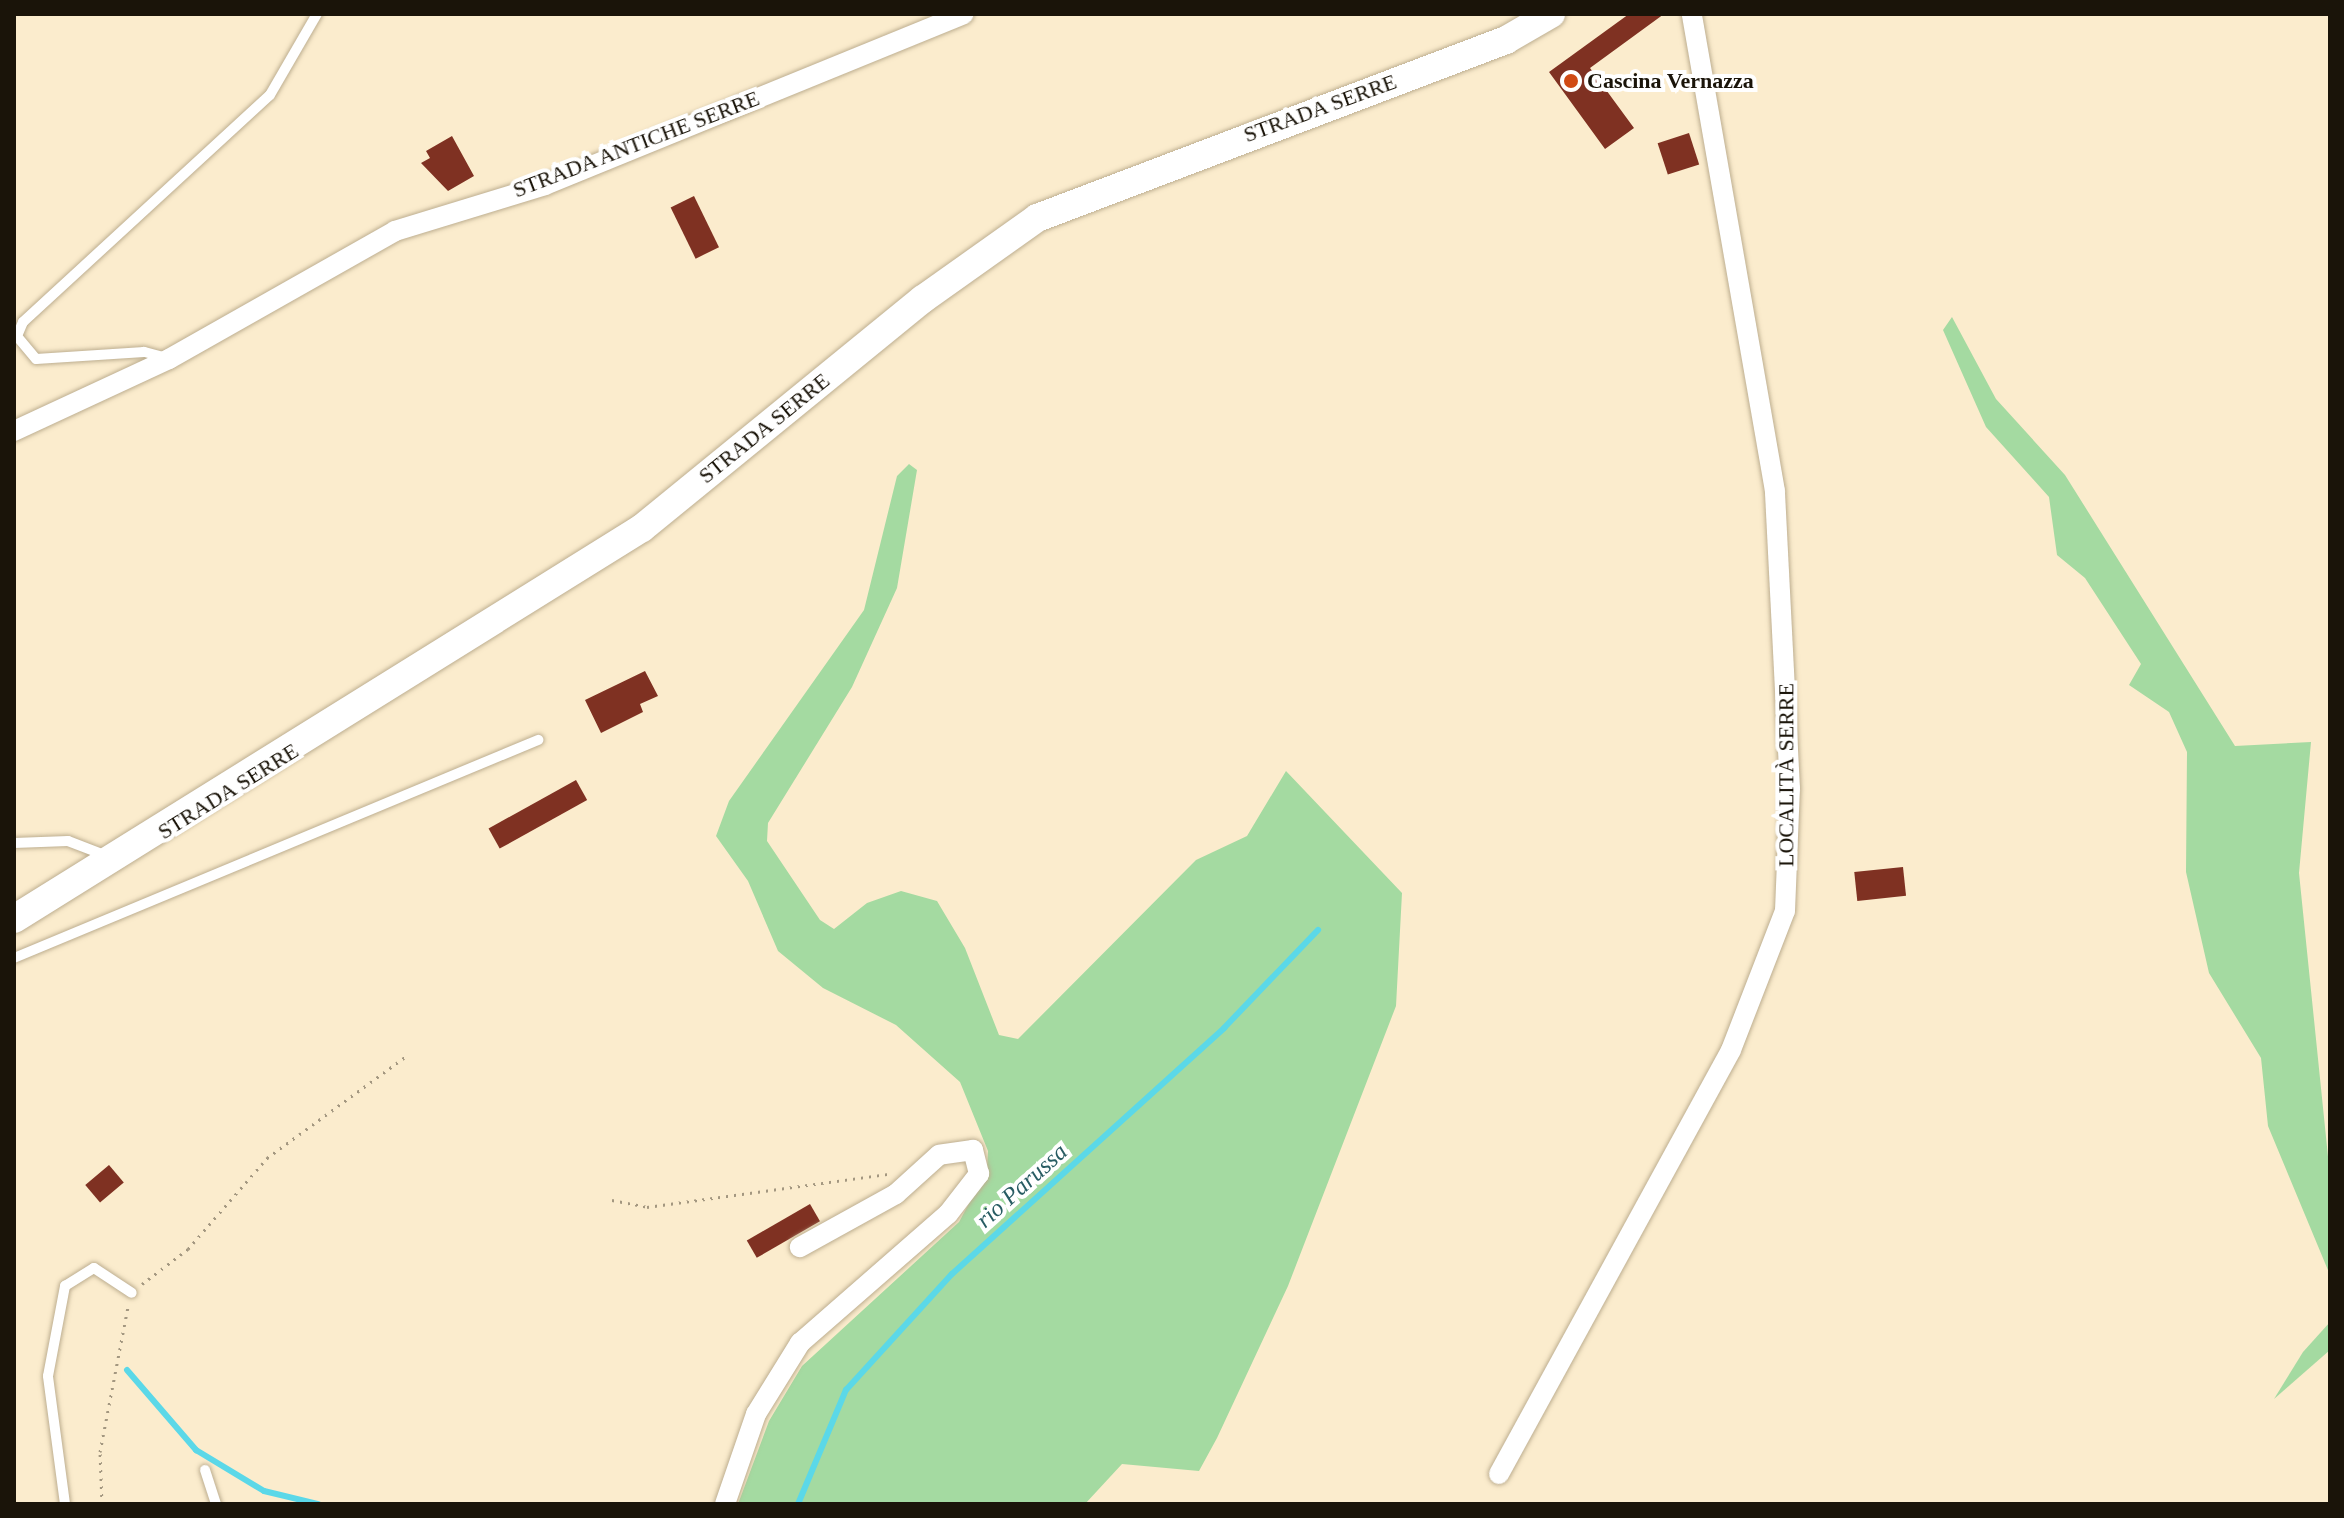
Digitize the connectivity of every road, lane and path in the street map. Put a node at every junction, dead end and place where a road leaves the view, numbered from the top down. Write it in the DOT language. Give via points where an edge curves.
graph roads {
  1 [pos="317,14"];
  2 [pos="963,14"];
  3 [pos="1551,14"];
  4 [pos="1692,14"];
  5 [pos="169,359"];
  6 [pos="14,431"];
  7 [pos="538,740"];
  8 [pos="14,843"];
  9 [pos="115,861"];
  10 [pos="14,919"];
  11 [pos="14,958"];
  12 [pos="405,1057"];
  13 [pos="904,1187"];
  14 [pos="612,1200"];
  15 [pos="800,1247"];
  16 [pos="132,1293"];
  17 [pos="205,1470"];
  18 [pos="1499,1474"];
  19 [pos="65,1504"];
  20 [pos="102,1504"];
  21 [pos="216,1504"];
  22 [pos="725,1504"];
  1 -- 5 [label="lane" via="270,95 33,312 17,336 36,359 144,352"];
  2 -- 5 [label="street, STRADA ANTICHE SERRE" via="545,185 395,231"];
  3 -- 9 [label="main road, STRADA SERRE" via="1506,40 1037,218 923,299 642,528"];
  4 -- 18 [label="street, LOCALITÀ SERRE" via="1775,491 1790,789 1785,911 1731,1050"];
  5 -- 6 [label="street, STRADA ANTICHE SERRE"];
  7 -- 11 [label="lane"];
  8 -- 9 [label="lane" via="68,841"];
  9 -- 10 [label="main road, STRADA SERRE"];
  12 -- 16 [label="path" via="267,1158 188,1249"];
  13 -- 14 [label="path" via="886,1172 678,1204"];
  13 -- 15 [label="street"];
  13 -- 22 [label="street" via="939,1155 973,1150 979,1174 948,1214 800,1343 756,1414"];
  16 -- 19 [label="lane" via="94,1268 65,1286 48,1376"];
  16 -- 20 [label="path" via="100,1452"];
  17 -- 21 [label="lane"];
}
